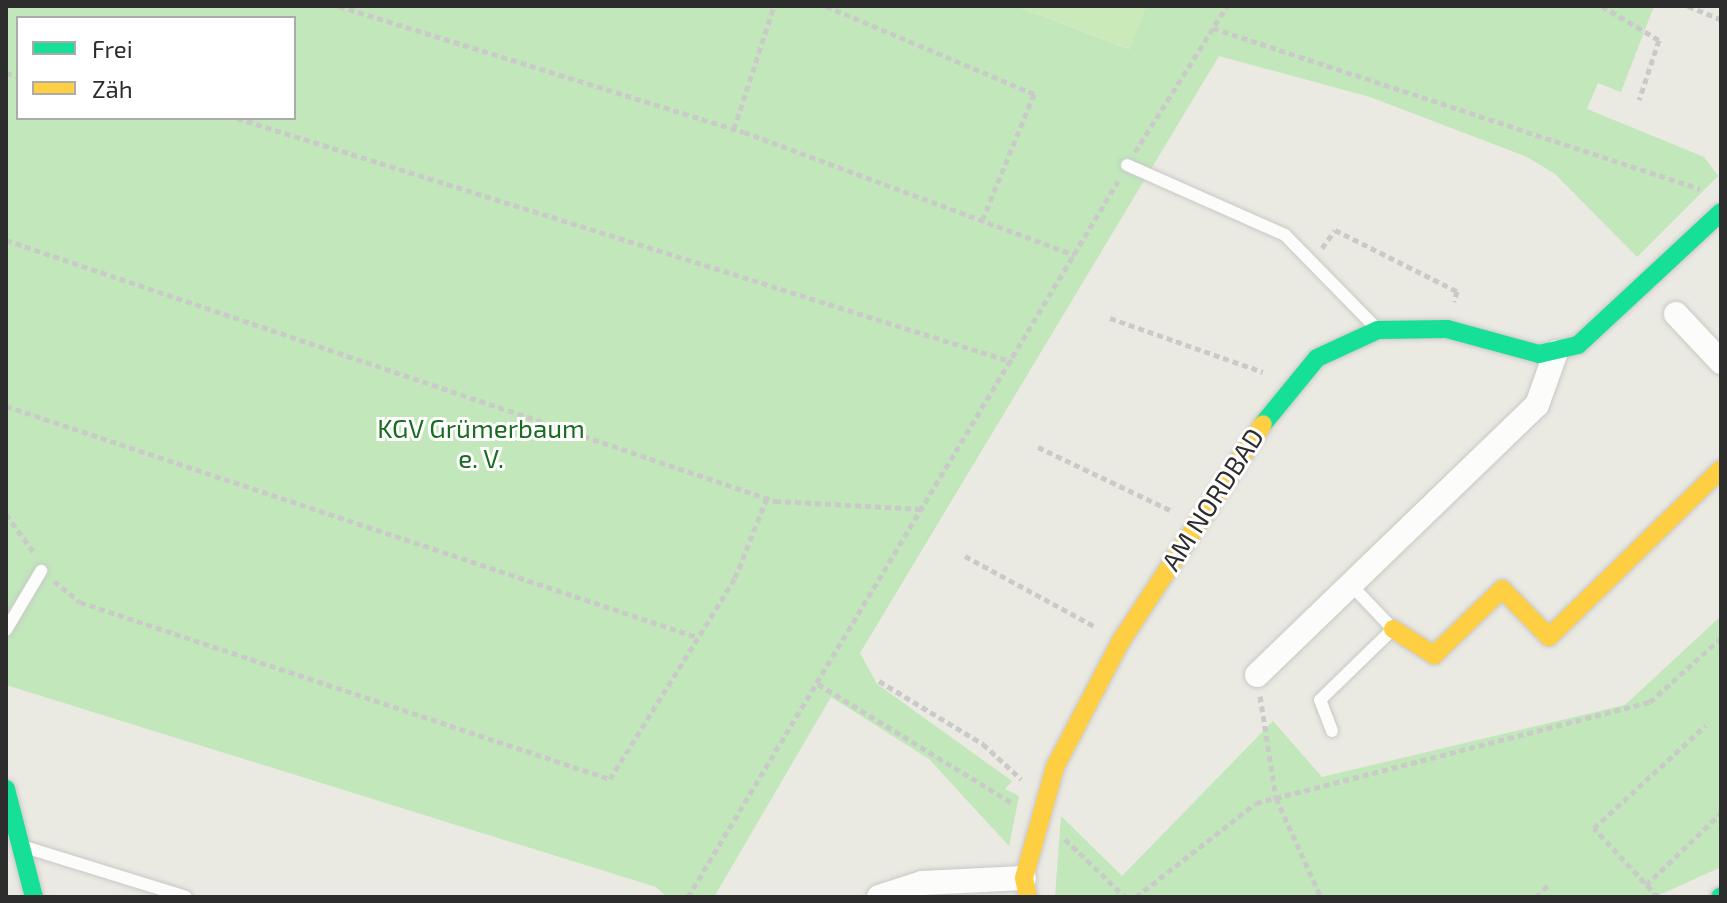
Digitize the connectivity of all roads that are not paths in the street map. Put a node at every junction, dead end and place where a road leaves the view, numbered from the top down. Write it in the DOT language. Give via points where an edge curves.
graph roads {
  1 [pos="1127,165"];
  2 [pos="1721,212"];
  3 [pos="1676,314"];
  4 [pos="1378,330"];
  5 [pos="1556,352"];
  6 [pos="1721,362"];
  7 [pos="1721,469"];
  8 [pos="41,571"];
  9 [pos="1352,586"];
  10 [pos="1393,629"];
  11 [pos="6,630"];
  12 [pos="1257,675"];
  13 [pos="1332,731"];
  14 [pos="6,789"];
  15 [pos="25,847"];
  16 [pos="1026,887"];
  17 [pos="34,897"];
  18 [pos="186,897"];
  19 [pos="879,897"];
  1 -- 4 [label="lane" via="1285,235"];
  2 -- 5 [label="street, AM NORDBAD" via="1600,332"];
  3 -- 6 [label="street"];
  4 -- 5 [label="street, AM NORDBAD" via="1447,329 1521,352"];
  4 -- 16 [label="street, AM NORDBAD" via="1328,351 1291,381 1194,522 1121,641 1042,799"];
  5 -- 9 [label="street" via="1537,405"];
  7 -- 10 [label="street" via="1549,637 1502,589 1434,655"];
  8 -- 11 [label="lane"];
  9 -- 10 [label="lane"];
  9 -- 12 [label="street"];
  10 -- 13 [label="lane" via="1320,700"];
  14 -- 15 [label="street"];
  15 -- 17 [label="street"];
  15 -- 18 [label="lane"];
  16 -- 19 [label="street, AM NORDBAD" via="922,883"];
}
